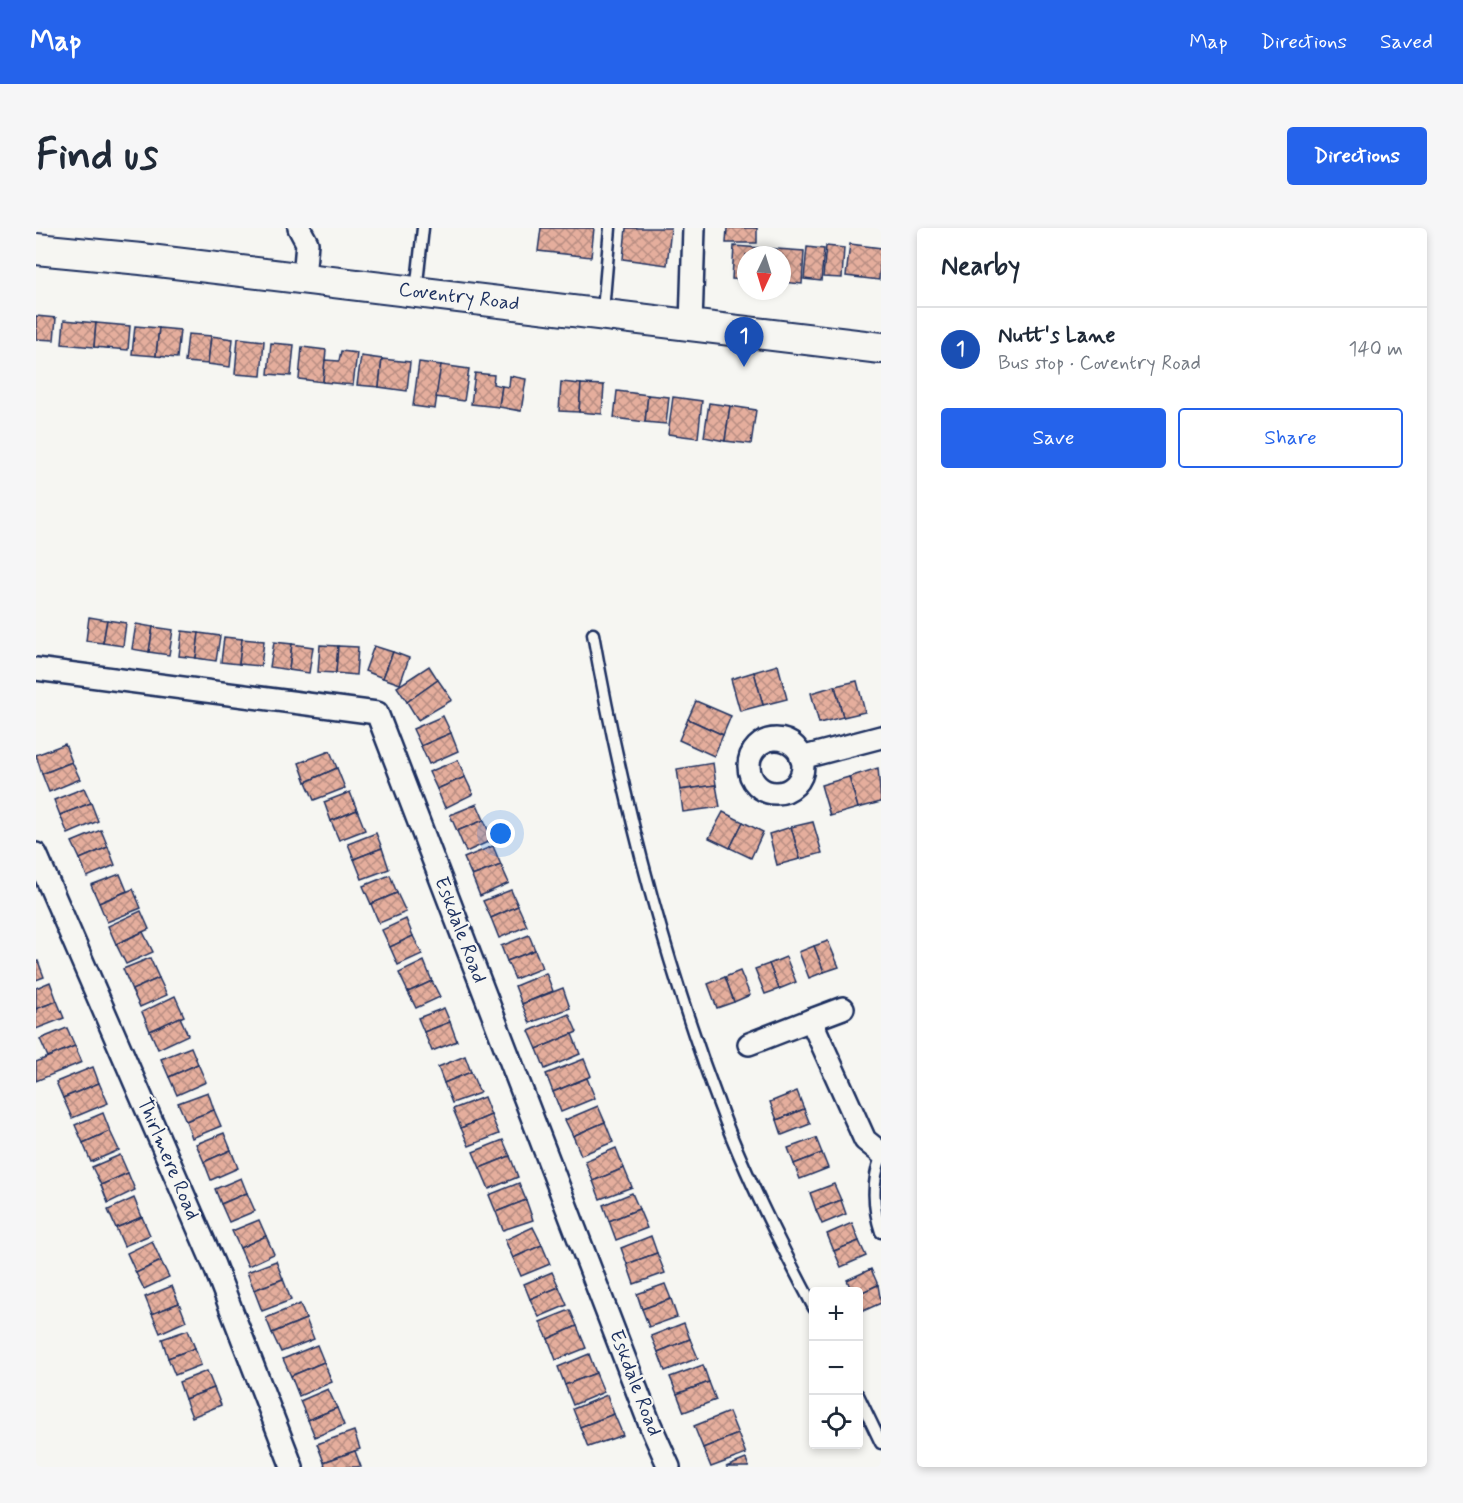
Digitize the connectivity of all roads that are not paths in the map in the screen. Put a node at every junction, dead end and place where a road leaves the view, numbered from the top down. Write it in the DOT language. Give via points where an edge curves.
graph roads {
  1 [pos="299,228"];
  2 [pos="423,228"];
  3 [pos="610,228"];
  4 [pos="694,228"];
  5 [pos="36,249"];
  6 [pos="304,278"];
  7 [pos="416,292"];
  8 [pos="603,314"];
  9 [pos="691,325"];
  10 [pos="881,348"];
  11 [pos="593,634"];
  12 [pos="36,669"];
  13 [pos="881,737"];
  14 [pos="801,758"];
  15 [pos="36,854"];
  16 [pos="843,1008"];
  17 [pos="811,1020"];
  18 [pos="749,1044"];
  19 [pos="881,1155"];
  20 [pos="881,1232"];
  21 [pos="809,1299"];
  22 [pos="863,1405"];
  23 [pos="881,1443"];
  24 [pos="292,1467"];
  25 [pos="669,1467"];
  1 -- 6 [label="street" via="307,243"];
  2 -- 7 [label="lane"];
  3 -- 8 [label="lane"];
  4 -- 9 [label="street"];
  5 -- 6 [label="main road, Coventry Road"];
  6 -- 7 [label="main road, Coventry Road"];
  7 -- 8 [label="main road, Coventry Road"];
  8 -- 9 [label="main road, Coventry Road"];
  9 -- 10 [label="main road, Coventry Road"];
  11 -- 21 [label="lane" via="640,848 692,1028 724,1118"];
  12 -- 25 [label="street, Eskdale Road" via="377,712"];
  13 -- 14 [label="street"];
  15 -- 24 [label="street, Thirlmere Road" via="214,1265"];
  16 -- 17 [label="street"];
  17 -- 18 [label="street"];
  17 -- 19 [label="street" via="865,1140"];
  19 -- 20 [label="lane" via="875,1203"];
  22 -- 23 [label="lane"];
}
